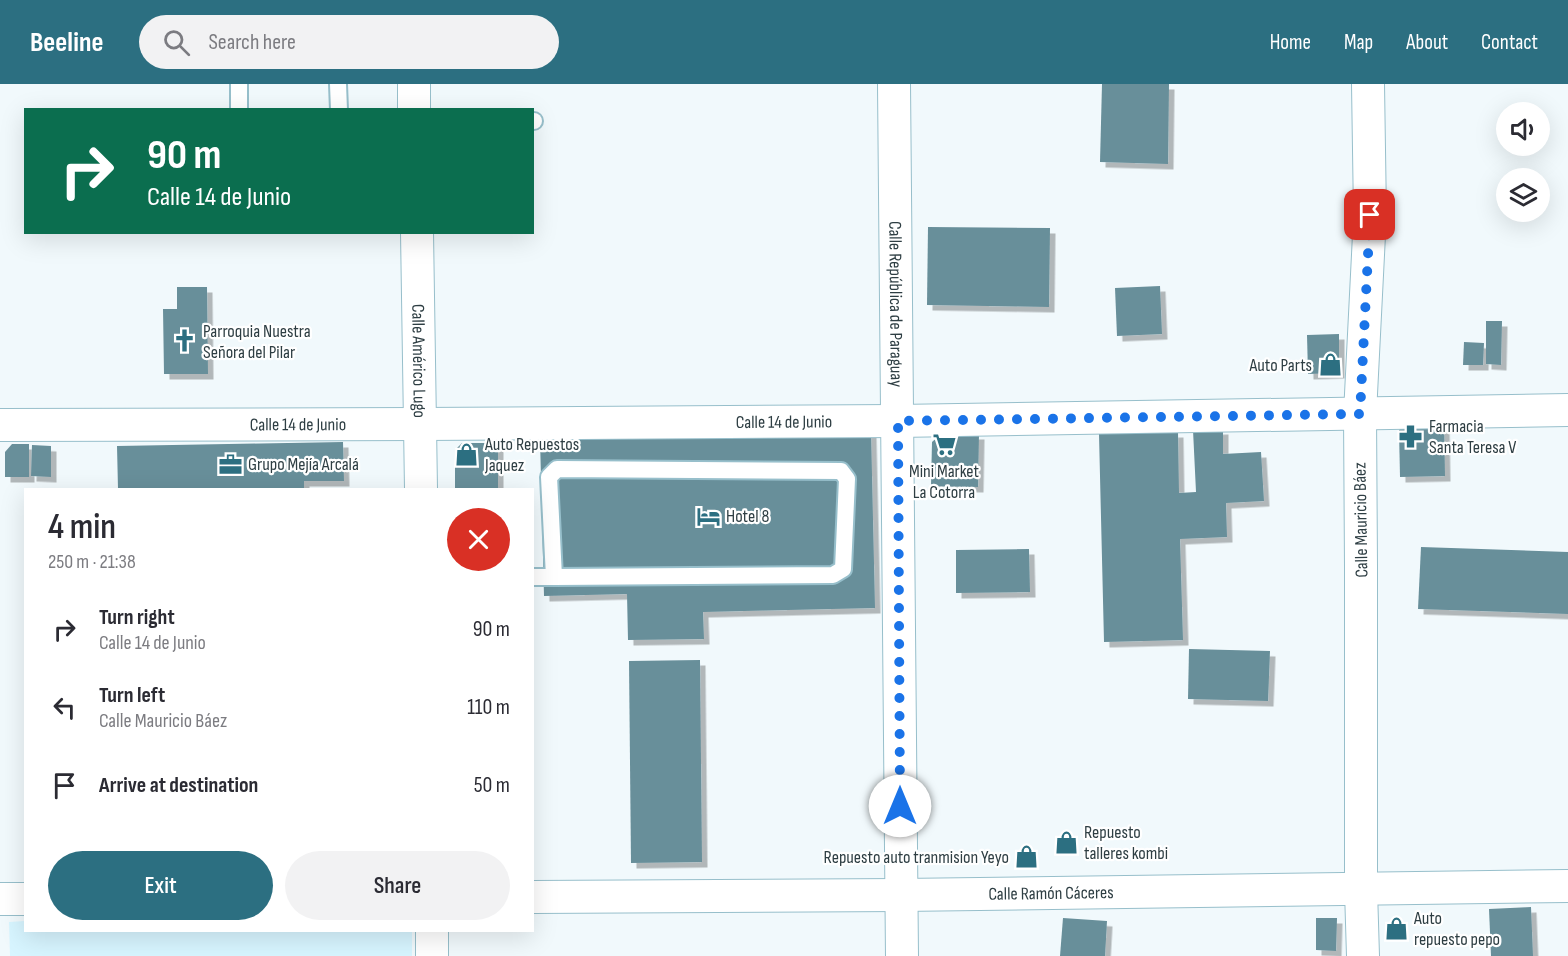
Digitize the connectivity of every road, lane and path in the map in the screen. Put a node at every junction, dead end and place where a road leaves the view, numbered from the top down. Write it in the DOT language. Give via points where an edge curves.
graph roads {
  1 [pos="239,84"];
  2 [pos="339,84"];
  3 [pos="414,84"];
  4 [pos="894,84"];
  5 [pos="1368,84"];
  6 [pos="239,108"];
  7 [pos="339,108"];
  8 [pos="414,108"];
  9 [pos="417,234"];
  10 [pos="1568,410"];
  11 [pos="1360,414"];
  12 [pos="898,421"];
  13 [pos="0,424"];
  14 [pos="420,424"];
  15 [pos="422,488"];
  16 [pos="534,577"];
  17 [pos="554,577"];
  18 [pos="1568,886"];
  19 [pos="1361,890"];
  20 [pos="901,895"];
  21 [pos="534,897"];
  22 [pos="0,899"];
  23 [pos="24,899"];
  24 [pos="432,932"];
  25 [pos="432,956"];
  26 [pos="902,956"];
  27 [pos="1363,956"];
  1 -- 6 [label="lane"];
  2 -- 7 [label="lane"];
  3 -- 8 [label="street"];
  4 -- 12 [label="street, Calle República de Paraguay"];
  5 -- 11 [label="street, Calle Mauricio Báez" via="1370,215"];
  9 -- 14 [label="street, Calle Américo Lugo"];
  10 -- 11 [label="street, Calle 14 de Junio"];
  11 -- 12 [label="street, Calle 14 de Junio"];
  11 -- 19 [label="street, Calle Mauricio Báez"];
  12 -- 14 [label="street, Calle 14 de Junio"];
  12 -- 20 [label="street, Calle República de Paraguay"];
  13 -- 14 [label="street, Calle 14 de Junio"];
  14 -- 15 [label="street, Calle Américo Lugo"];
  16 -- 17 [label="lane"];
  17 -- 17 [label="lane" via="833,575 843,569 847,479 841,471 557,469 549,477"];
  18 -- 19 [label="street, Calle Ramón Cáceres"];
  19 -- 20 [label="street, Calle Ramón Cáceres"];
  19 -- 27 [label="street, Calle Mauricio Báez"];
  20 -- 21 [label="street, Calle Ramón Cáceres"];
  20 -- 26 [label="street, Calle República de Paraguay"];
  22 -- 23 [label="street"];
  24 -- 25 [label="street"];
}
